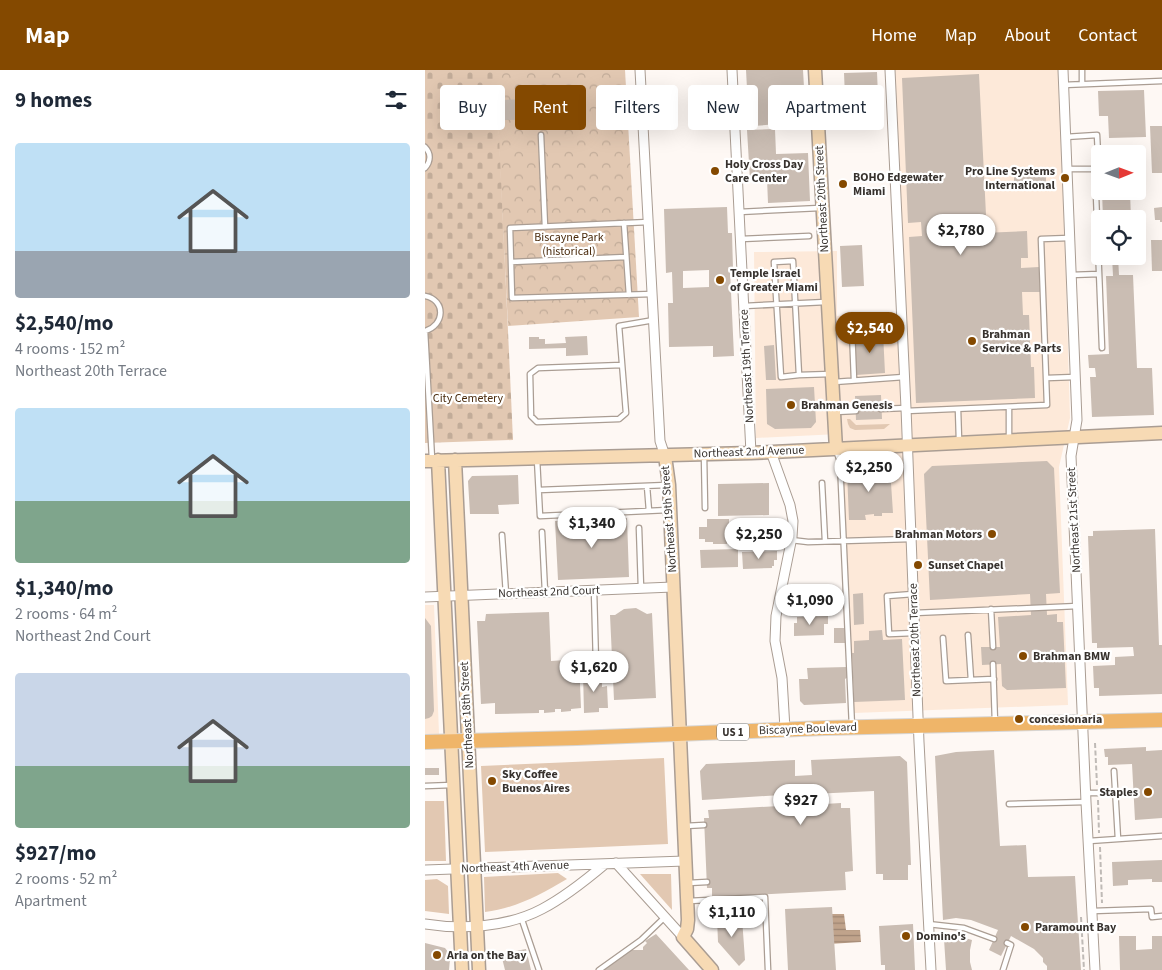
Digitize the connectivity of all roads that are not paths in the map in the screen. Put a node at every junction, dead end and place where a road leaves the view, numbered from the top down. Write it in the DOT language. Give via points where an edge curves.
graph roads {
  1 [pos="640,70"];
  2 [pos="732,70"];
  3 [pos="815,70"];
  4 [pos="890,70"];
  5 [pos="1063,70"];
  6 [pos="1082,70"];
  7 [pos="1162,81"];
  8 [pos="1082,83"];
  9 [pos="1063,85"];
  10 [pos="541,135"];
  11 [pos="1065,137"];
  12 [pos="1098,145"];
  13 [pos="425,147"];
  14 [pos="425,168"];
  15 [pos="1067,169"];
  16 [pos="823,208"];
  17 [pos="739,212"];
  18 [pos="649,222"];
  19 [pos="624,223"];
  20 [pos="545,227"];
  21 [pos="809,236"];
  22 [pos="1070,238"];
  23 [pos="741,239"];
  24 [pos="627,257"];
  25 [pos="511,262"];
  26 [pos="1099,274"];
  27 [pos="1071,275"];
  28 [pos="653,294"];
  29 [pos="629,295"];
  30 [pos="425,296"];
  31 [pos="828,302"];
  32 [pos="795,304"];
  33 [pos="777,305"];
  34 [pos="744,306"];
  35 [pos="654,320"];
  36 [pos="425,331"];
  37 [pos="873,332"];
  38 [pos="1103,348"];
  39 [pos="622,365"];
  40 [pos="799,375"];
  41 [pos="904,377"];
  42 [pos="1075,377"];
  43 [pos="832,378"];
  44 [pos="1047,378"];
  45 [pos="855,380"];
  46 [pos="1009,407"];
  47 [pos="881,409"];
  48 [pos="958,409"];
  49 [pos="856,410"];
  50 [pos="906,410"];
  51 [pos="834,412"];
  52 [pos="1162,433"];
  53 [pos="1074,437"];
  54 [pos="1009,440"];
  55 [pos="959,443"];
  56 [pos="907,446"];
  57 [pos="836,449"];
  58 [pos="771,452"];
  59 [pos="751,453"];
  60 [pos="705,454"];
  61 [pos="665,456"];
  62 [pos="537,458"];
  63 [pos="432,460"];
  64 [pos="455,460"];
  65 [pos="822,483"];
  66 [pos="669,485"];
  67 [pos="647,486"];
  68 [pos="539,490"];
  69 [pos="705,508"];
  70 [pos="669,510"];
  71 [pos="649,511"];
  72 [pos="639,528"];
  73 [pos="542,532"];
  74 [pos="502,535"];
  75 [pos="911,539"];
  76 [pos="791,540"];
  77 [pos="825,541"];
  78 [pos="843,541"];
  79 [pos="673,587"];
  80 [pos="641,588"];
  81 [pos="594,590"];
  82 [pos="545,592"];
  83 [pos="506,594"];
  84 [pos="913,594"];
  85 [pos="445,596"];
  86 [pos="461,596"];
  87 [pos="425,597"];
  88 [pos="1078,606"];
  89 [pos="991,609"];
  90 [pos="914,613"];
  91 [pos="915,633"];
  92 [pos="968,635"];
  93 [pos="943,638"];
  94 [pos="993,647"];
  95 [pos="596,664"];
  96 [pos="993,664"];
  97 [pos="994,679"];
  98 [pos="971,680"];
  99 [pos="1162,720"];
  100 [pos="1083,722"];
  101 [pos="995,724"];
  102 [pos="918,726"];
  103 [pos="852,727"];
  104 [pos="785,730"];
  105 [pos="680,734"];
  106 [pos="451,741"];
  107 [pos="468,741"];
  108 [pos="425,742"];
  109 [pos="1114,771"];
  110 [pos="425,786"];
  111 [pos="453,786"];
  112 [pos="1115,792"];
  113 [pos="1086,798"];
  114 [pos="1009,804"];
  115 [pos="704,824"];
  116 [pos="684,826"];
  117 [pos="1162,836"];
  118 [pos="1118,839"];
  119 [pos="1089,841"];
  120 [pos="685,861"];
  121 [pos="616,863"];
  122 [pos="605,864"];
  123 [pos="457,869"];
  124 [pos="474,869"];
  125 [pos="425,870"];
  126 [pos="707,882"];
  127 [pos="686,883"];
  128 [pos="687,901"];
  129 [pos="1092,911"];
  130 [pos="1162,916"];
  131 [pos="521,917"];
  132 [pos="665,917"];
  133 [pos="425,924"];
  134 [pos="928,924"];
  135 [pos="477,926"];
  136 [pos="460,927"];
  137 [pos="683,937"];
  138 [pos="994,939"];
  139 [pos="1007,943"];
  140 [pos="462,970"];
  141 [pos="479,970"];
  142 [pos="539,970"];
  143 [pos="599,970"];
  144 [pos="712,970"];
  145 [pos="768,970"];
  146 [pos="931,970"];
  147 [pos="1003,970"];
  148 [pos="1095,970"];
  1 -- 18 [label="street, Northeast 19th Street"];
  2 -- 17 [label="street, Northeast 19th Terrace"];
  3 -- 16 [label="street, Northeast 20th Street"];
  4 -- 41 [label="street, Northeast 20th Terrace"];
  5 -- 9 [label="street, Northeast 21st Street"];
  6 -- 8 [label="lane"];
  7 -- 8 [label="lane"];
  8 -- 9 [label="lane"];
  9 -- 11 [label="street, Northeast 21st Street"];
  10 -- 20 [label="lane"];
  11 -- 12 [label="lane" via="1097,135"];
  11 -- 15 [label="street, Northeast 21st Street"];
  13 -- 14 [label="lane" via="430,156"];
  15 -- 22 [label="street, Northeast 21st Street"];
  15 -- 26 [label="lane" via="1095,169"];
  16 -- 17 [label="lane"];
  16 -- 31 [label="street, Northeast 20th Street"];
  17 -- 23 [label="street, Northeast 19th Terrace"];
  18 -- 19 [label="lane"];
  18 -- 28 [label="street, Northeast 19th Street"];
  19 -- 20 [label="lane"];
  19 -- 24 [label="lane"];
  20 -- 25 [label="lane" via="510,228"];
  21 -- 23 [label="lane"];
  22 -- 27 [label="street, Northeast 21st Street"];
  22 -- 44 [label="lane" via="1041,239"];
  23 -- 34 [label="street, Northeast 19th Terrace"];
  24 -- 25 [label="lane"];
  24 -- 29 [label="lane"];
  25 -- 29 [label="lane" via="512,298"];
  26 -- 27 [label="lane"];
  26 -- 38 [label="lane"];
  27 -- 42 [label="street, Northeast 21st Street"];
  28 -- 29 [label="lane"];
  28 -- 35 [label="street, Northeast 19th Street"];
  30 -- 36 [label="lane" via="438,304 441,315 435,326"];
  31 -- 32 [label="lane"];
  31 -- 43 [label="street, Northeast 20th Street"];
  32 -- 33 [label="lane"];
  32 -- 33 [label="lane" via="793,261 775,262"];
  32 -- 40 [label="lane"];
  33 -- 34 [label="lane"];
  33 -- 40 [label="lane" via="781,377"];
  34 -- 59 [label="street, Northeast 19th Terrace"];
  35 -- 39 [label="lane" via="619,326"];
  35 -- 61 [label="street, Northeast 19th Street" via="660,441"];
  36 -- 63 [label="lane"];
  37 -- 45 [label="lane" via="873,323 869,320 857,322 852,330"];
  39 -- 39 [label="lane" via="626,413 619,419 537,422 531,416 530,374 538,368"];
  40 -- 43 [label="lane"];
  41 -- 45 [label="lane" via="875,376"];
  41 -- 50 [label="street, Northeast 20th Terrace"];
  42 -- 44 [label="lane"];
  42 -- 53 [label="street, Northeast 21st Street" via="1077,420"];
  43 -- 45 [label="lane"];
  43 -- 51 [label="street, Northeast 20th Street"];
  44 -- 46 [label="lane" via="1047,405"];
  46 -- 48 [label="lane"];
  46 -- 54 [label="lane"];
  47 -- 50 [label="lane"];
  48 -- 50 [label="lane"];
  48 -- 55 [label="lane"];
  49 -- 51 [label="lane"];
  50 -- 56 [label="street, Northeast 20th Terrace"];
  51 -- 57 [label="street, Northeast 20th Street"];
  52 -- 53 [label="street, Northeast 2nd Avenue"];
  53 -- 54 [label="street, Northeast 2nd Avenue"];
  53 -- 88 [label="street, Northeast 21st Street" via="1071,456"];
  54 -- 55 [label="street, Northeast 2nd Avenue"];
  55 -- 56 [label="street, Northeast 2nd Avenue"];
  56 -- 57 [label="street, Northeast 2nd Avenue"];
  56 -- 75 [label="street, Northeast 20th Terrace"];
  57 -- 58 [label="street, Northeast 2nd Avenue"];
  57 -- 78 [label="lane"];
  58 -- 59 [label="street, Northeast 2nd Avenue"];
  58 -- 76 [label="street" via="790,505 793,521"];
  59 -- 60 [label="street, Northeast 2nd Avenue"];
  60 -- 61 [label="street, Northeast 2nd Avenue"];
  60 -- 69 [label="lane"];
  61 -- 62 [label="street, Northeast 2nd Avenue"];
  61 -- 66 [label="street, Northeast 19th Street"];
  62 -- 64 [label="street, Northeast 2nd Avenue"];
  62 -- 68 [label="lane"];
  63 -- 64 [label="street, Northeast 2nd Avenue"];
  63 -- 85 [label="street, Northeast 18th Street"];
  64 -- 86 [label="street, Northeast 18th Street"];
  65 -- 77 [label="lane"];
  66 -- 67 [label="lane"];
  66 -- 70 [label="street, Northeast 19th Street"];
  67 -- 68 [label="lane"];
  67 -- 71 [label="lane"];
  68 -- 71 [label="lane" via="540,516"];
  70 -- 71 [label="lane"];
  70 -- 79 [label="street, Northeast 19th Street"];
  72 -- 80 [label="lane"];
  73 -- 82 [label="lane"];
  74 -- 83 [label="lane"];
  75 -- 78 [label="lane"];
  75 -- 84 [label="street, Northeast 20th Terrace"];
  76 -- 77 [label="lane"];
  76 -- 104 [label="street" via="775,629"];
  77 -- 78 [label="lane"];
  78 -- 103 [label="lane"];
  79 -- 80 [label="street, Northeast 2nd Court"];
  79 -- 105 [label="street, Northeast 19th Street"];
  80 -- 81 [label="street, Northeast 2nd Court"];
  81 -- 82 [label="street, Northeast 2nd Court"];
  81 -- 95 [label="lane"];
  82 -- 83 [label="street, Northeast 2nd Court"];
  83 -- 86 [label="street, Northeast 2nd Court"];
  84 -- 90 [label="street, Northeast 20th Terrace"];
  84 -- 91 [label="lane" via="887,596 889,634"];
  85 -- 86 [label="street, Northeast 2nd Court"];
  85 -- 87 [label="street, Northeast 2nd Court"];
  85 -- 106 [label="street, Northeast 18th Street"];
  86 -- 107 [label="street, Northeast 18th Street"];
  88 -- 89 [label="lane"];
  88 -- 100 [label="street, Northeast 21st Street"];
  89 -- 90 [label="lane"];
  89 -- 94 [label="lane"];
  90 -- 91 [label="street, Northeast 20th Terrace"];
  91 -- 102 [label="street, Northeast 20th Terrace"];
  92 -- 98 [label="lane"];
  93 -- 98 [label="lane" via="946,681"];
  96 -- 97 [label="lane"];
  97 -- 98 [label="lane"];
  97 -- 101 [label="lane"];
  99 -- 100 [label="main road, Biscayne Boulevard / US 1"];
  100 -- 101 [label="main road, Biscayne Boulevard / US 1"];
  100 -- 113 [label="street, Northeast 21st Street"];
  101 -- 102 [label="main road, Biscayne Boulevard / US 1"];
  102 -- 103 [label="main road, Biscayne Boulevard / US 1"];
  102 -- 134 [label="street, Northeast 20th Terrace"];
  103 -- 104 [label="main road, Biscayne Boulevard / US 1"];
  104 -- 105 [label="main road, Biscayne Boulevard / US 1"];
  105 -- 107 [label="main road, Biscayne Boulevard / US 1"];
  105 -- 116 [label="street, Northeast 19th Street"];
  106 -- 107 [label="main road, Biscayne Boulevard / US 1"];
  106 -- 108 [label="main road, Biscayne Boulevard / US 1"];
  106 -- 111 [label="street, Northeast 18th Street"];
  107 -- 124 [label="street, Northeast 18th Street"];
  109 -- 112 [label="lane"];
  110 -- 111 [label="lane"];
  111 -- 123 [label="street, Northeast 18th Street"];
  112 -- 113 [label="lane"];
  112 -- 118 [label="lane"];
  113 -- 114 [label="lane"];
  113 -- 119 [label="street, Northeast 21st Street"];
  115 -- 116 [label="lane"];
  116 -- 120 [label="street, Northeast 19th Street"];
  117 -- 118 [label="lane"];
  118 -- 119 [label="lane"];
  119 -- 129 [label="street, Northeast 21st Street"];
  120 -- 121 [label="street, Northeast 4th Avenue"];
  120 -- 127 [label="street, Northeast 19th Street"];
  121 -- 122 [label="street, Northeast 4th Avenue"];
  121 -- 132 [label="street"];
  122 -- 124 [label="street, Northeast 4th Avenue"];
  122 -- 131 [label="street, Northeast 4th Avenue" via="560,899"];
  123 -- 124 [label="street, Northeast 4th Avenue"];
  123 -- 125 [label="street, Northeast 4th Avenue"];
  123 -- 136 [label="street, Northeast 18th Street"];
  124 -- 135 [label="street, Northeast 18th Street"];
  126 -- 127 [label="lane"];
  127 -- 128 [label="street, Northeast 19th Street"];
  128 -- 137 [label="street, Northeast 19th Street" via="688,920"];
  128 -- 145 [label="lane" via="765,897"];
  129 -- 130 [label="lane" via="1151,909 1152,917"];
  129 -- 148 [label="street, Northeast 21st Street"];
  131 -- 135 [label="street, Northeast 4th Avenue"];
  131 -- 142 [label="lane"];
  132 -- 137 [label="street"];
  132 -- 143 [label="lane" via="641,940"];
  133 -- 136 [label="street, Northeast 4th Avenue"];
  134 -- 138 [label="lane" via="964,928"];
  134 -- 146 [label="street, Northeast 20th Terrace"];
  135 -- 136 [label="street, Northeast 4th Avenue"];
  135 -- 141 [label="street, Northeast 18th Street"];
  136 -- 140 [label="street, Northeast 18th Street"];
  137 -- 144 [label="street"];
  139 -- 147 [label="lane" via="1011,945"];
}
